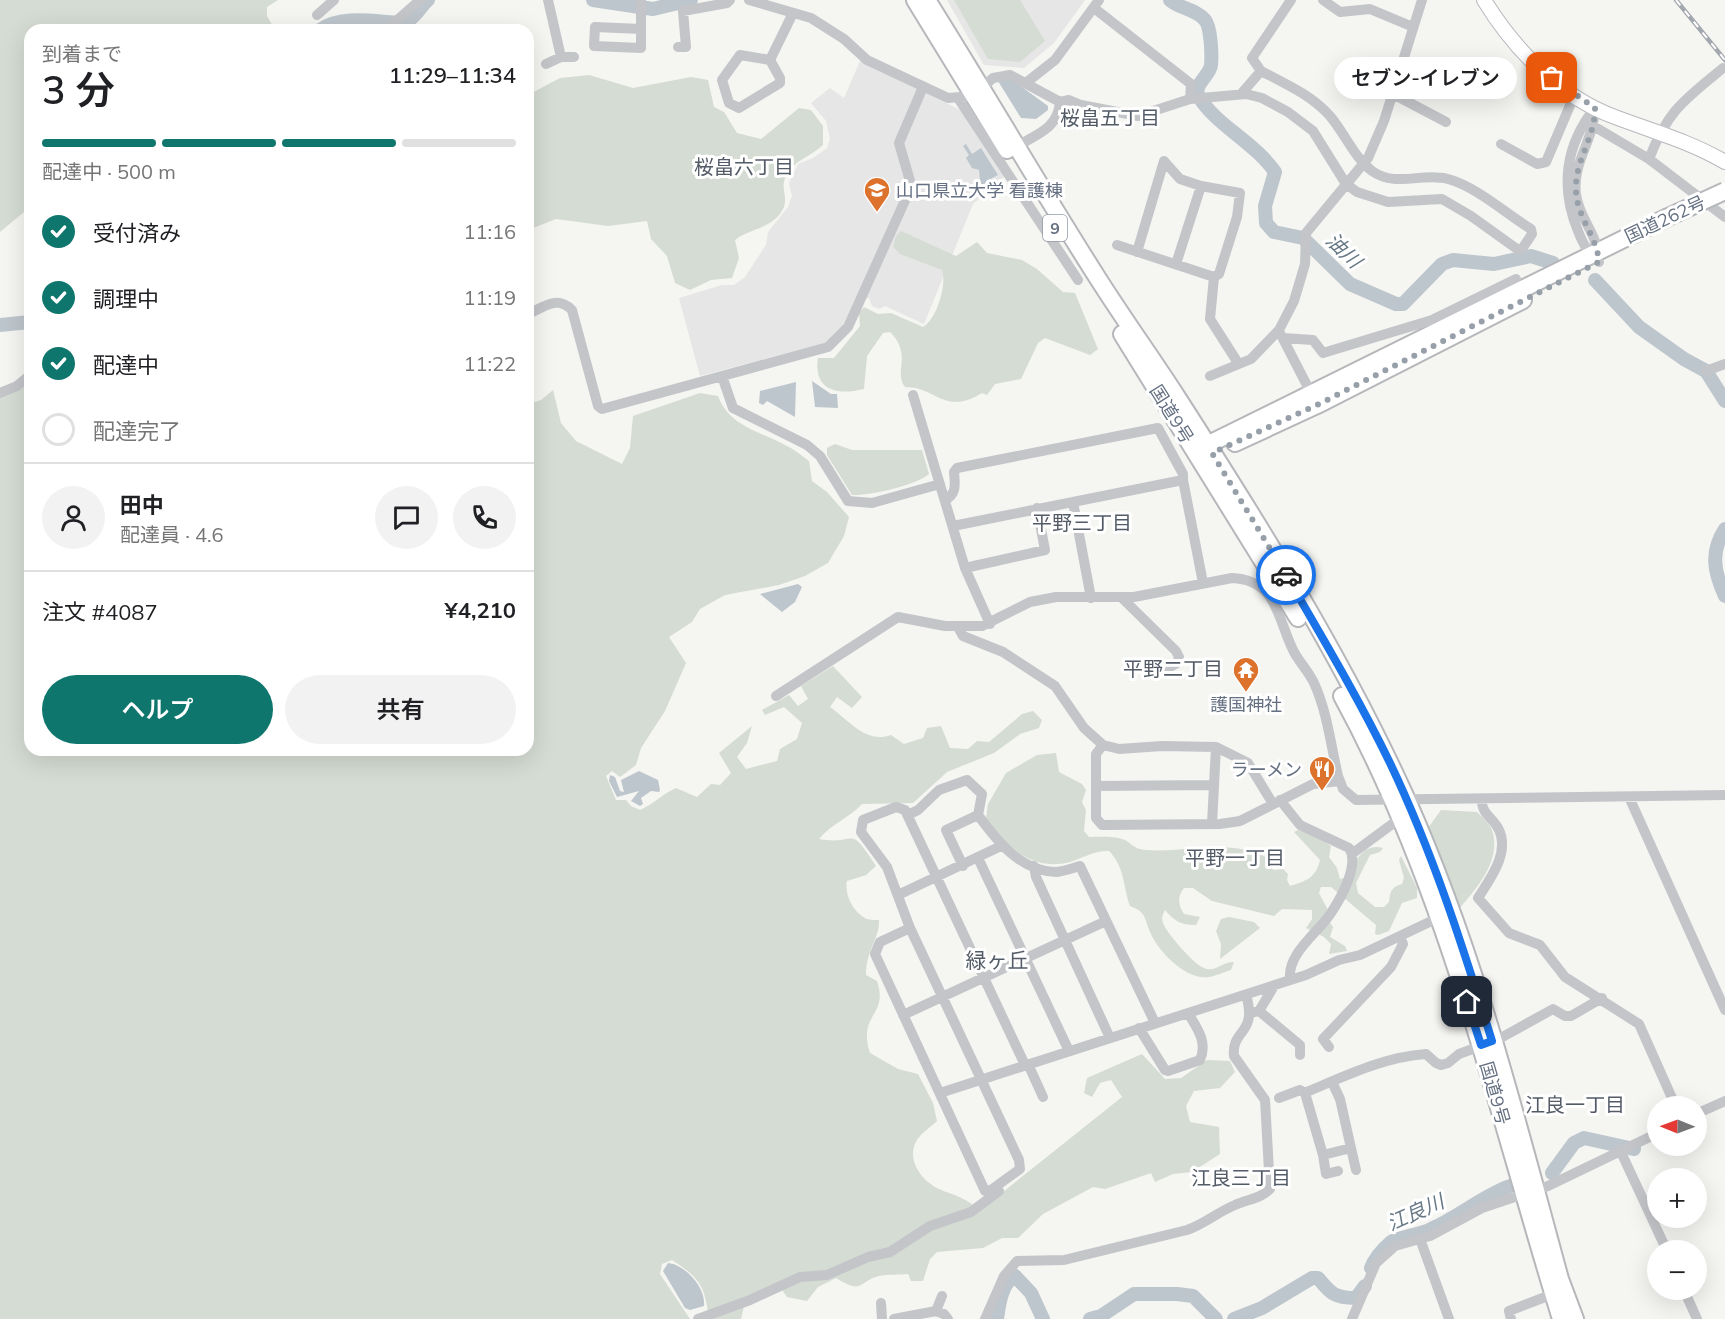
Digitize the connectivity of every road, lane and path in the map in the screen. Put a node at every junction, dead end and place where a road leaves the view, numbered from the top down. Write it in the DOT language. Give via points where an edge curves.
graph roads {
  1 [pos="334,0"];
  2 [pos="420,0"];
  3 [pos="548,0"];
  4 [pos="641,0"];
  5 [pos="730,0"];
  6 [pos="748,0"];
  7 [pos="915,0"];
  8 [pos="927,0"];
  9 [pos="1291,0"];
  10 [pos="1323,0"];
  11 [pos="1422,0"];
  12 [pos="1484,0"];
  13 [pos="1096,4"];
  14 [pos="793,13"];
  15 [pos="316,15"];
  16 [pos="393,24"];
  17 [pos="1413,27"];
  18 [pos="641,29"];
  19 [pos="686,47"];
  20 [pos="561,57"];
  21 [pos="574,57"];
  22 [pos="770,60"];
  23 [pos="546,64"];
  24 [pos="1723,68"];
  25 [pos="1261,71"];
  26 [pos="1027,82"];
  27 [pos="923,87"];
  28 [pos="971,93"];
  29 [pos="1241,94"];
  30 [pos="1393,94"];
  31 [pos="1574,96"];
  32 [pos="1190,99"];
  33 [pos="1060,102"];
  34 [pos="1595,108"];
  35 [pos="1446,122"];
  36 [pos="1595,127"];
  37 [pos="1659,132"];
  38 [pos="1501,144"];
  39 [pos="1017,146"];
  40 [pos="1551,151"];
  41 [pos="1575,159"];
  42 [pos="1649,159"];
  43 [pos="1725,162"];
  44 [pos="1364,163"];
  45 [pos="1346,184"];
  46 [pos="1200,186"];
  47 [pos="1725,191"];
  48 [pos="1725,203"];
  49 [pos="1725,217"];
  50 [pos="1669,223"];
  51 [pos="1117,245"];
  52 [pos="1137,252"];
  53 [pos="1595,255"];
  54 [pos="1176,264"];
  55 [pos="1215,277"];
  56 [pos="1516,279"];
  57 [pos="1078,280"];
  58 [pos="534,311"];
  59 [pos="1281,334"];
  60 [pos="1238,363"];
  61 [pos="1725,363"];
  62 [pos="1706,370"];
  63 [pos="722,376"];
  64 [pos="1210,376"];
  65 [pos="24,380"];
  66 [pos="0,393"];
  67 [pos="913,395"];
  68 [pos="1314,399"];
  69 [pos="1205,451"];
  70 [pos="1177,462"];
  71 [pos="1183,480"];
  72 [pos="940,484"];
  73 [pos="945,500"];
  74 [pos="1073,502"];
  75 [pos="1037,508"];
  76 [pos="953,526"];
  77 [pos="1265,563"];
  78 [pos="965,568"];
  79 [pos="1248,579"];
  80 [pos="1203,583"];
  81 [pos="1091,598"];
  82 [pos="1122,598"];
  83 [pos="990,624"];
  84 [pos="958,627"];
  85 [pos="1167,669"];
  86 [pos="776,696"];
  87 [pos="1103,745"];
  88 [pos="1216,747"];
  89 [pos="1340,781"];
  90 [pos="1213,785"];
  91 [pos="1096,786"];
  92 [pos="1725,795"];
  93 [pos="1629,797"];
  94 [pos="1399,800"];
  95 [pos="1482,800"];
  96 [pos="1276,802"];
  97 [pos="908,815"];
  98 [pos="978,815"];
  99 [pos="1399,819"];
  100 [pos="1212,824"];
  101 [pos="1001,846"];
  102 [pos="1353,853"];
  103 [pos="978,858"];
  104 [pos="963,866"];
  105 [pos="1035,866"];
  106 [pos="937,878"];
  107 [pos="898,895"];
  108 [pos="1445,914"];
  109 [pos="1106,921"];
  110 [pos="910,928"];
  111 [pos="1400,937"];
  112 [pos="1065,940"];
  113 [pos="1026,958"];
  114 [pos="984,978"];
  115 [pos="1290,980"];
  116 [pos="1274,986"];
  117 [pos="1246,995"];
  118 [pos="943,996"];
  119 [pos="1602,998"];
  120 [pos="1725,1010"];
  121 [pos="1188,1012"];
  122 [pos="1255,1012"];
  123 [pos="903,1015"];
  124 [pos="1155,1023"];
  125 [pos="1139,1028"];
  126 [pos="1110,1038"];
  127 [pos="1323,1040"];
  128 [pos="1487,1043"];
  129 [pos="1070,1051"];
  130 [pos="1300,1055"];
  131 [pos="1027,1064"];
  132 [pos="981,1078"];
  133 [pos="1332,1082"];
  134 [pos="940,1093"];
  135 [pos="1305,1094"];
  136 [pos="1671,1096"];
  137 [pos="1043,1097"];
  138 [pos="1279,1098"];
  139 [pos="1725,1101"];
  140 [pos="1707,1109"];
  141 [pos="1647,1138"];
  142 [pos="1351,1148"];
  143 [pos="1620,1150"];
  144 [pos="1323,1155"];
  145 [pos="1020,1169"];
  146 [pos="1356,1170"];
  147 [pos="1338,1171"];
  148 [pos="1530,1193"];
  149 [pos="1420,1239"];
  150 [pos="1662,1240"];
  151 [pos="1553,1294"];
  152 [pos="942,1296"];
  153 [pos="1688,1300"];
  154 [pos="881,1303"];
  155 [pos="936,1311"];
  156 [pos="698,1319"];
  157 [pos="882,1319"];
  158 [pos="894,1319"];
  159 [pos="948,1319"];
  160 [pos="985,1319"];
  161 [pos="1352,1319"];
  162 [pos="1449,1319"];
  163 [pos="1511,1319"];
  164 [pos="1561,1319"];
  165 [pos="1575,1319"];
  166 [pos="1697,1319"];
  1 -- 15 [label="street"];
  2 -- 16 [label="street"];
  3 -- 20 [label="street"];
  4 -- 18 [label="street"];
  5 -- 19 [label="street" via="683,11"];
  6 -- 14 [label="street"];
  7 -- 28 [label="highway, 国道9号 / 9"];
  8 -- 28 [label="highway, 国道9号 / 9"];
  9 -- 25 [label="street" via="1252,58"];
  10 -- 17 [label="street" via="1340,12 1370,9"];
  11 -- 17 [label="street"];
  12 -- 31 [label="main road" via="1515,43"];
  13 -- 26 [label="street" via="1055,60"];
  13 -- 32 [label="street" via="1191,84"];
  14 -- 22 [label="street"];
  14 -- 27 [label="street" via="811,18 867,60"];
  17 -- 30 [label="street"];
  20 -- 21 [label="street"];
  20 -- 23 [label="street"];
  22 -- 22 [label="street" via="780,83 739,108 729,103 722,80 740,56"];
  24 -- 37 [label="street" via="1673,110"];
  25 -- 29 [label="street"];
  25 -- 44 [label="street" via="1314,101"];
  26 -- 28 [label="street" via="1010,75 993,78"];
  26 -- 33 [label="street"];
  27 -- 28 [label="street" via="948,98"];
  27 -- 63 [label="street" via="899,143 910,182 907,195 848,327 828,348"];
  28 -- 39 [label="highway, 国道9号 / 9"];
  28 -- 57 [label="street"];
  28 -- 69 [label="highway, 国道9号 / 9"];
  29 -- 32 [label="street"];
  29 -- 45 [label="street" via="1262,98 1313,131"];
  30 -- 35 [label="street"];
  30 -- 44 [label="street"];
  31 -- 34 [label="main road"];
  31 -- 40 [label="street"];
  32 -- 33 [label="street" via="1138,116 1069,100"];
  33 -- 39 [label="street" via="1059,116 1047,129"];
  34 -- 36 [label="street"];
  34 -- 37 [label="main road"];
  34 -- 41 [label="street" via="1584,122"];
  36 -- 41 [label="street"];
  36 -- 42 [label="street"];
  37 -- 42 [label="street"];
  37 -- 43 [label="main road"];
  38 -- 40 [label="street" via="1537,164 1546,162"];
  39 -- 69 [label="highway, 国道9号 / 9"];
  40 -- 41 [label="street"];
  41 -- 53 [label="street" via="1566,185 1568,202"];
  42 -- 49 [label="street"];
  44 -- 45 [label="street"];
  44 -- 45 [label="street" via="1371,170 1397,180 1438,177 1455,181 1531,229 1532,234 1522,249 1517,249 1442,200 1388,202 1357,192"];
  45 -- 59 [label="street" via="1306,233 1305,264"];
  46 -- 52 [label="street" via="1180,179 1164,161"];
  46 -- 54 [label="street"];
  46 -- 55 [label="street" via="1240,193 1237,217"];
  47 -- 50 [label="highway, 国道262号, bridge"];
  48 -- 50 [label="highway, 国道262号"];
  50 -- 53 [label="highway, 国道262号"];
  51 -- 52 [label="street"];
  52 -- 54 [label="street"];
  53 -- 68 [label="highway, 国道262号"];
  54 -- 55 [label="street"];
  55 -- 60 [label="street" via="1210,319"];
  56 -- 59 [label="street" via="1432,320 1340,350 1323,353 1313,340"];
  58 -- 63 [label="street" via="552,302 562,302 572,310 602,409"];
  59 -- 60 [label="street" via="1251,359"];
  59 -- 68 [label="street"];
  60 -- 64 [label="street"];
  61 -- 62 [label="street"];
  63 -- 72 [label="street" via="733,408 807,445 825,463 848,501 872,503"];
  65 -- 66 [label="street"];
  67 -- 72 [label="street"];
  68 -- 69 [label="highway, 国道262号"];
  69 -- 70 [label="street"];
  69 -- 77 [label="highway, 国道9号 / 9"];
  69 -- 94 [label="highway, 国道9号 / 9" via="1280,564 1342,674"];
  70 -- 71 [label="street"];
  70 -- 73 [label="street" via="1158,428 957,468 956,488"];
  71 -- 74 [label="street"];
  71 -- 80 [label="street"];
  72 -- 73 [label="street"];
  73 -- 76 [label="street"];
  74 -- 75 [label="street"];
  74 -- 81 [label="street"];
  75 -- 76 [label="street"];
  75 -- 78 [label="street" via="1045,550"];
  76 -- 78 [label="street"];
  77 -- 79 [label="street"];
  77 -- 94 [label="highway, 国道9号 / 9"];
  78 -- 83 [label="street"];
  79 -- 80 [label="street"];
  79 -- 89 [label="street" via="1257,583 1274,605 1294,653 1313,681"];
  80 -- 82 [label="street"];
  81 -- 82 [label="street"];
  81 -- 83 [label="street" via="1056,597 1030,602"];
  82 -- 85 [label="street" via="1176,651 1177,663"];
  83 -- 84 [label="street"];
  84 -- 86 [label="street" via="904,617 890,619"];
  84 -- 87 [label="street" via="963,636 1003,652 1055,686 1084,728"];
  87 -- 88 [label="street" via="1119,749"];
  87 -- 91 [label="street" via="1096,754"];
  88 -- 90 [label="street"];
  88 -- 96 [label="street" via="1248,763"];
  89 -- 94 [label="street" via="1356,800"];
  89 -- 96 [label="street" via="1313,783"];
  90 -- 91 [label="street"];
  90 -- 100 [label="street"];
  91 -- 100 [label="street" via="1096,818 1102,825"];
  92 -- 93 [label="street"];
  93 -- 95 [label="street"];
  93 -- 120 [label="street"];
  94 -- 95 [label="street"];
  94 -- 99 [label="highway, 国道9号 / 9"];
  94 -- 108 [label="highway, 国道9号 / 9"];
  95 -- 119 [label="street" via="1484,812 1499,829 1502,856 1478,898 1509,933 1540,945 1564,976"];
  96 -- 100 [label="street" via="1240,822"];
  96 -- 102 [label="street" via="1300,825"];
  97 -- 98 [label="street" via="939,789 967,780 981,794"];
  97 -- 106 [label="street"];
  97 -- 107 [label="street" via="896,807 863,820 861,832 887,867"];
  98 -- 101 [label="street"];
  98 -- 104 [label="street" via="946,830"];
  99 -- 102 [label="street"];
  99 -- 108 [label="highway, 国道9号 / 9"];
  101 -- 103 [label="street"];
  101 -- 105 [label="street"];
  102 -- 115 [label="street" via="1346,885 1331,913 1297,955"];
  103 -- 104 [label="street"];
  103 -- 113 [label="street"];
  104 -- 106 [label="street"];
  105 -- 109 [label="street" via="1056,872 1080,866"];
  105 -- 112 [label="street" via="1036,877"];
  106 -- 107 [label="street"];
  106 -- 114 [label="street"];
  107 -- 110 [label="street"];
  108 -- 111 [label="street"];
  108 -- 128 [label="highway, 国道9号 / 9"];
  109 -- 112 [label="street"];
  109 -- 124 [label="street"];
  110 -- 118 [label="street"];
  110 -- 123 [label="street" via="880,942 875,954"];
  111 -- 115 [label="street" via="1360,956 1339,960"];
  111 -- 127 [label="street" via="1403,944 1390,967"];
  112 -- 113 [label="street"];
  112 -- 126 [label="street"];
  113 -- 114 [label="street"];
  113 -- 129 [label="street"];
  114 -- 118 [label="street"];
  114 -- 131 [label="street"];
  115 -- 116 [label="street"];
  116 -- 117 [label="street"];
  116 -- 122 [label="street"];
  117 -- 121 [label="street"];
  117 -- 122 [label="street"];
  118 -- 123 [label="street"];
  118 -- 132 [label="street"];
  119 -- 128 [label="street" via="1571,1016 1553,1009"];
  119 -- 136 [label="street" via="1639,1024"];
  121 -- 124 [label="street"];
  121 -- 125 [label="street" via="1202,1037 1202,1055 1200,1060 1168,1071"];
  122 -- 130 [label="street" via="1299,1044"];
  122 -- 160 [label="street" via="1235,1042 1234,1056 1265,1100 1270,1189 1263,1196 1234,1205 1187,1230 1064,1260 1017,1261 1004,1276"];
  123 -- 134 [label="street"];
  124 -- 125 [label="street"];
  125 -- 126 [label="street"];
  126 -- 129 [label="street"];
  128 -- 133 [label="street" via="1441,1065 1426,1054 1396,1056"];
  128 -- 148 [label="highway, 国道9号 / 9"];
  129 -- 131 [label="street"];
  131 -- 132 [label="street"];
  131 -- 137 [label="street"];
  132 -- 134 [label="street"];
  132 -- 145 [label="street"];
  133 -- 135 [label="street"];
  133 -- 142 [label="street"];
  134 -- 145 [label="street" via="985,1191"];
  135 -- 138 [label="street" via="1300,1090"];
  135 -- 144 [label="street"];
  139 -- 140 [label="street"];
  141 -- 143 [label="street"];
  142 -- 144 [label="street"];
  142 -- 146 [label="street"];
  143 -- 148 [label="street"];
  143 -- 150 [label="street"];
  144 -- 147 [label="street" via="1326,1174"];
  145 -- 156 [label="street" via="1022,1173 971,1212 930,1226 890,1252 827,1275 800,1277"];
  148 -- 149 [label="street" via="1482,1208"];
  148 -- 151 [label="highway, 国道9号 / 9"];
  148 -- 165 [label="highway, 国道9号 / 9"];
  149 -- 161 [label="street" via="1383,1254"];
  149 -- 162 [label="street"];
  151 -- 163 [label="street" via="1509,1311"];
  151 -- 164 [label="highway, 国道9号 / 9"];
  152 -- 155 [label="street"];
  153 -- 166 [label="street"];
  154 -- 157 [label="street"];
  155 -- 158 [label="street"];
  155 -- 159 [label="street"];
}
